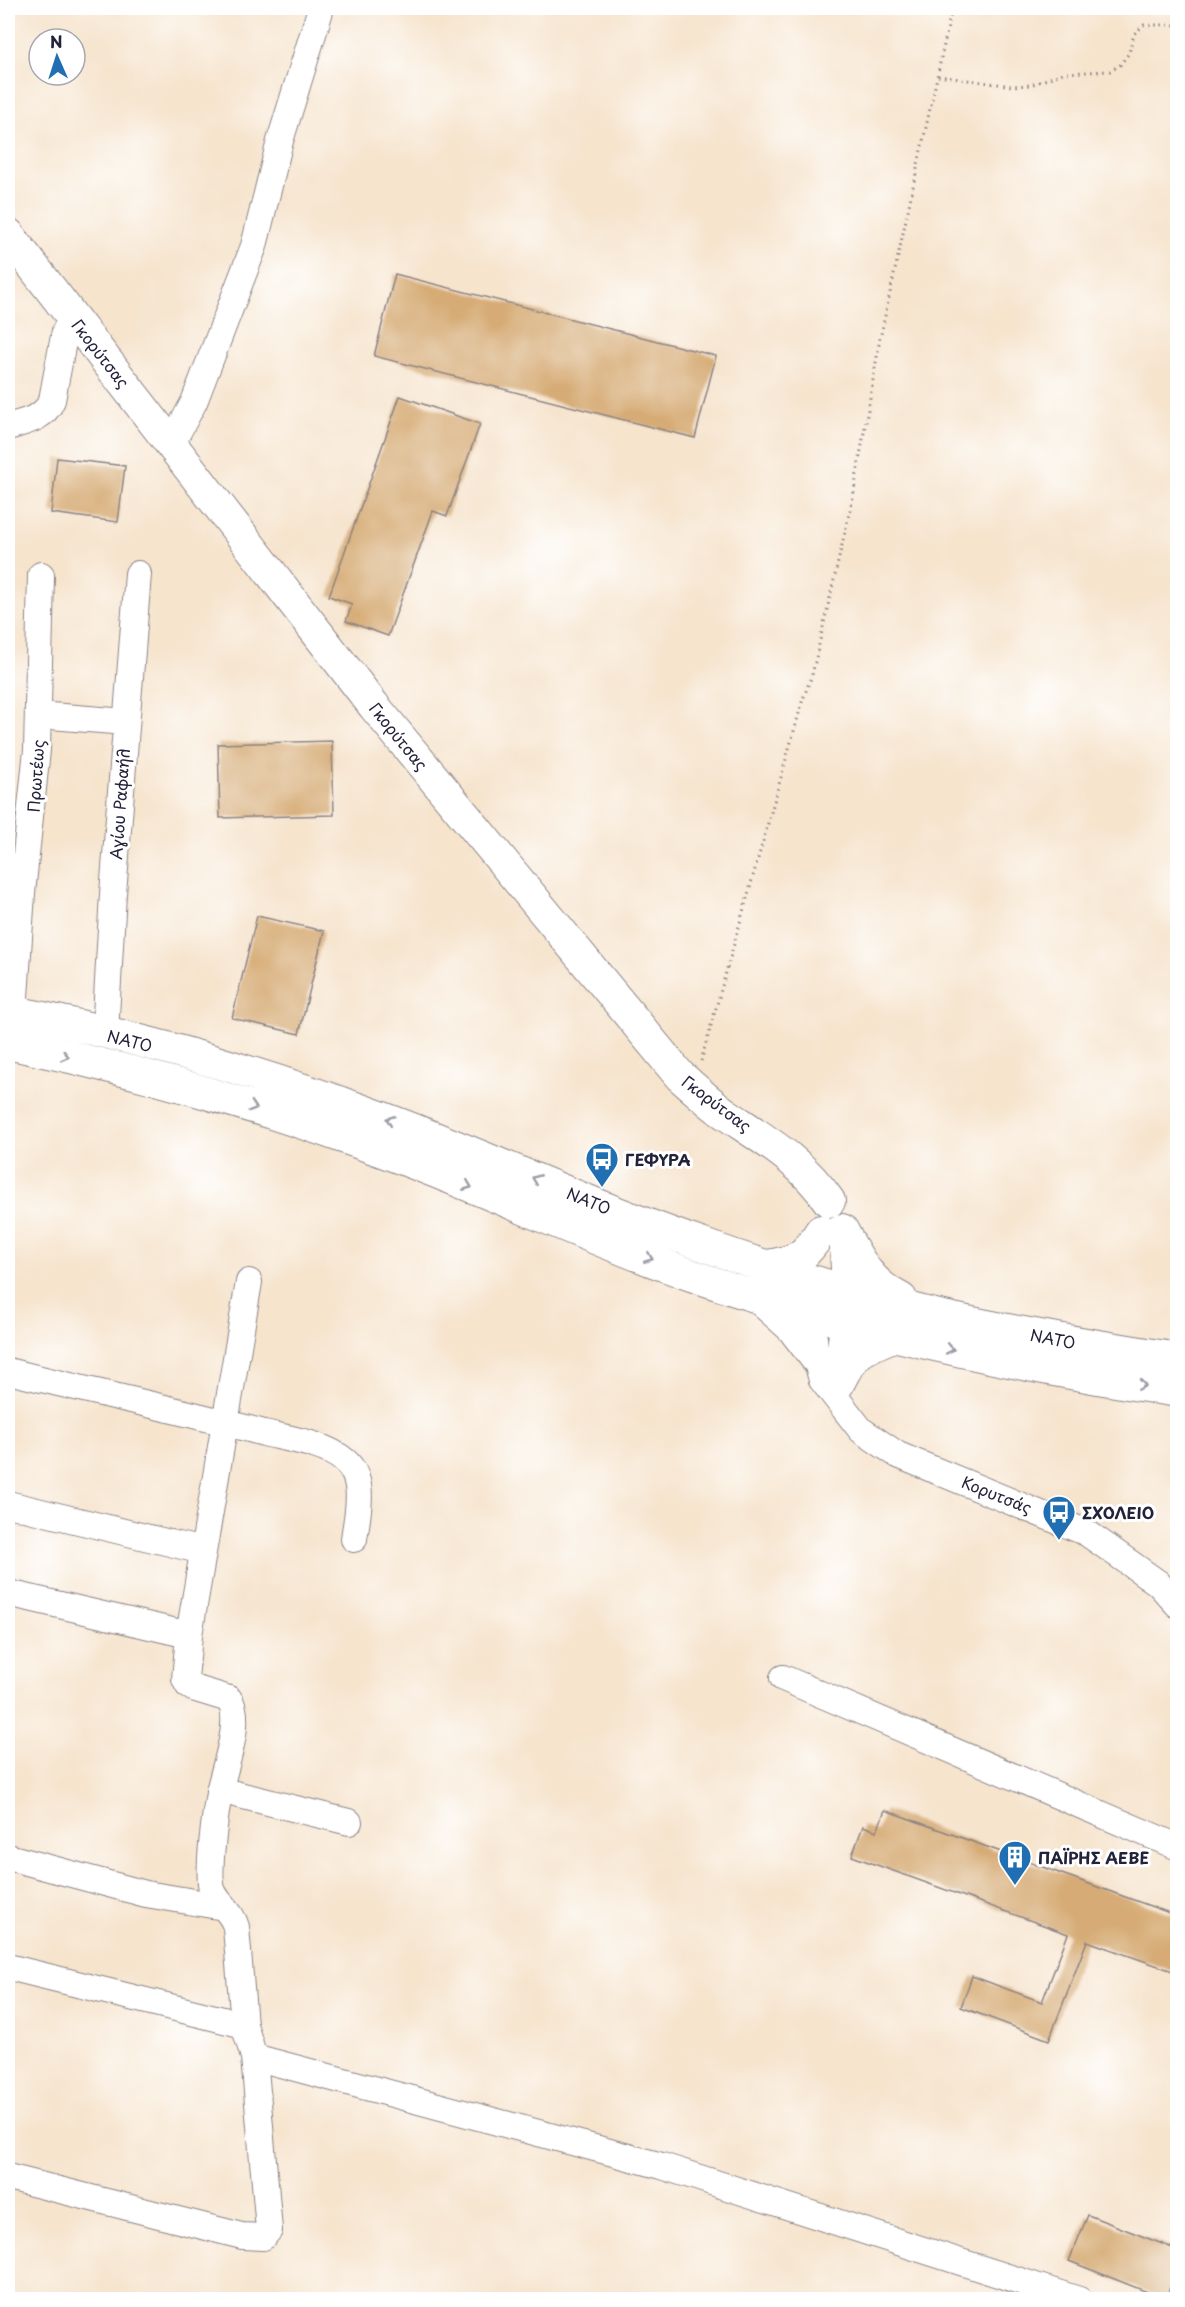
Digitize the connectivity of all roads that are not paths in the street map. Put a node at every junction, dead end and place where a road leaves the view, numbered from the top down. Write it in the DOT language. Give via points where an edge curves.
graph roads {
  1 [pos="318,8"];
  2 [pos="8,234"];
  3 [pos="73,317"];
  4 [pos="8,427"];
  5 [pos="171,442"];
  6 [pos="138,574"];
  7 [pos="41,575"];
  8 [pos="38,715"];
  9 [pos="126,722"];
  10 [pos="15,893"];
  11 [pos="11,1012"];
  12 [pos="105,1033"];
  13 [pos="9,1050"];
  14 [pos="831,1221"];
  15 [pos="768,1266"];
  16 [pos="249,1282"];
  17 [pos="830,1286"];
  18 [pos="757,1296"];
  19 [pos="813,1314"];
  20 [pos="934,1315"];
  21 [pos="843,1323"];
  22 [pos="893,1336"];
  23 [pos="816,1358"];
  24 [pos="1178,1359"];
  25 [pos="8,1371"];
  26 [pos="1178,1390"];
  27 [pos="840,1397"];
  28 [pos="225,1423"];
  29 [pos="8,1504"];
  30 [pos="354,1539"];
  31 [pos="203,1551"];
  32 [pos="8,1593"];
  33 [pos="1178,1605"];
  34 [pos="189,1635"];
  35 [pos="783,1678"];
  36 [pos="219,1790"];
  37 [pos="349,1822"];
  38 [pos="1178,1847"];
  39 [pos="8,1857"];
  40 [pos="224,1907"];
  41 [pos="8,1967"];
  42 [pos="244,2025"];
  43 [pos="254,2057"];
  44 [pos="8,2177"];
  45 [pos="1079,2300"];
  1 -- 5 [label="street" via="254,246 194,402"];
  2 -- 3 [label="main road, Γκορύτσας"];
  3 -- 4 [label="street" via="64,331 48,411"];
  3 -- 5 [label="main road, Γκορύτσας"];
  5 -- 14 [label="main road, Γκορύτσας" via="374,706 673,1068 721,1110 804,1169"];
  6 -- 9 [label="street, Αγίου Ραφαήλ"];
  7 -- 8 [label="street, Πρωτέως"];
  8 -- 9 [label="street"];
  8 -- 10 [label="street, Πρωτέως" via="33,811"];
  9 -- 12 [label="street, Αγίου Ραφαήλ"];
  10 -- 11 [label="street, Πρωτέως"];
  11 -- 12 [label="main road, ΝΑΤΟ"];
  15 -- 12 [label="main road, ΝΑΤΟ, one-way" via="703,1245 313,1093 221,1063"];
  13 -- 18 [label="main road, ΝΑΤΟ, one-way" via="213,1094 297,1121 691,1275"];
  14 -- 15 [label="main road" via="795,1262"];
  14 -- 17 [label="street"];
  14 -- 20 [label="main road, Γκορύτσας" via="867,1274 883,1290"];
  15 -- 17 [label="main road, ΝΑΤΟ"];
  16 -- 28 [label="street"];
  17 -- 19 [label="street, Κορυτσάς"];
  17 -- 20 [label="main road, ΝΑΤΟ"];
  17 -- 21 [label="street"];
  18 -- 19 [label="main road, ΝΑΤΟ"];
  18 -- 23 [label="main road" via="792,1327"];
  19 -- 21 [label="main road, ΝΑΤΟ"];
  19 -- 23 [label="street, Κορυτσάς"];
  20 -- 24 [label="main road, ΝΑΤΟ"];
  21 -- 22 [label="main road, ΝΑΤΟ"];
  21 -- 27 [label="street"];
  22 -- 26 [label="main road, ΝΑΤΟ, one-way" via="1090,1377"];
  22 -- 27 [label="main road" via="849,1359"];
  23 -- 27 [label="street, Κορυτσάς" via="822,1380"];
  25 -- 28 [label="street"];
  27 -- 33 [label="street, Κορυτσάς" via="861,1430 898,1455 1087,1533 1158,1583"];
  28 -- 30 [label="street" via="330,1452 346,1462 357,1479 359,1498"];
  28 -- 31 [label="street"];
  29 -- 31 [label="street"];
  31 -- 34 [label="street"];
  32 -- 34 [label="street"];
  34 -- 36 [label="street" via="186,1683 229,1700 235,1712"];
  35 -- 38 [label="street"];
  36 -- 37 [label="street"];
  36 -- 40 [label="street" via="211,1875 213,1890"];
  39 -- 40 [label="street" via="146,1893"];
  40 -- 42 [label="street" via="233,1915 236,1927"];
  41 -- 42 [label="street"];
  42 -- 43 [label="street"];
  43 -- 44 [label="street" via="269,2230 262,2236 242,2236"];
  43 -- 45 [label="street" via="662,2166"];
}
